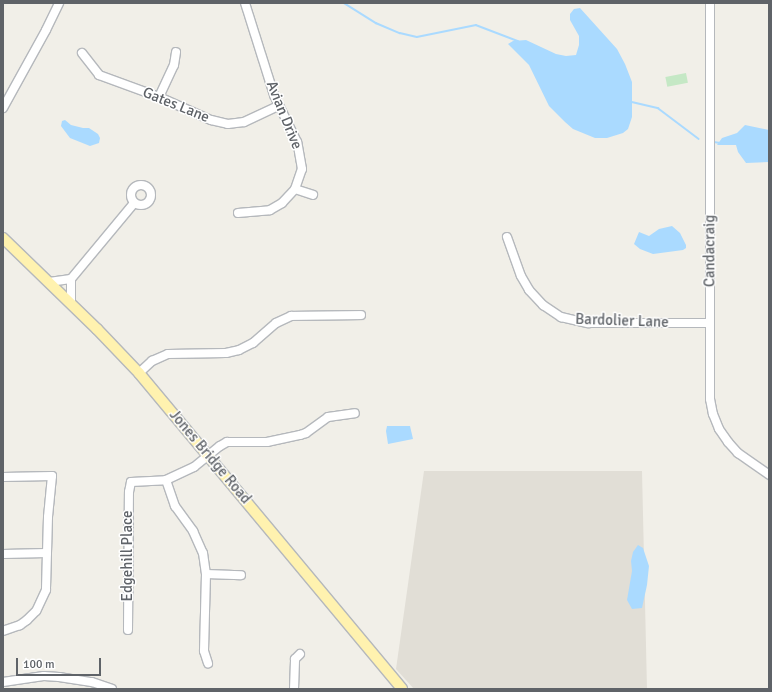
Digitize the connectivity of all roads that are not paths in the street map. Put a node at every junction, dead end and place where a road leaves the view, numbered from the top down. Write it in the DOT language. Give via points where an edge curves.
graph roads {
  1 [pos="59,3"];
  2 [pos="245,3"];
  3 [pos="710,3"];
  4 [pos="176,52"];
  5 [pos="82,53"];
  6 [pos="159,97"];
  7 [pos="279,106"];
  8 [pos="3,108"];
  9 [pos="295,189"];
  10 [pos="313,195"];
  11 [pos="134,203"];
  12 [pos="238,213"];
  13 [pos="507,237"];
  14 [pos="4,240"];
  15 [pos="71,279"];
  16 [pos="49,282"];
  17 [pos="71,303"];
  18 [pos="361,315"];
  19 [pos="710,323"];
  20 [pos="139,373"];
  21 [pos="355,413"];
  22 [pos="209,455"];
  23 [pos="769,475"];
  24 [pos="3,477"];
  25 [pos="166,480"];
  26 [pos="47,553"];
  27 [pos="3,554"];
  28 [pos="206,574"];
  29 [pos="241,575"];
  30 [pos="128,630"];
  31 [pos="3,631"];
  32 [pos="300,654"];
  33 [pos="208,663"];
  34 [pos="3,682"];
  35 [pos="112,689"];
  36 [pos="294,689"];
  37 [pos="402,689"];
  1 -- 8 [label="street"];
  2 -- 7 [label="street, Avian Drive"];
  3 -- 19 [label="street, Candacraig"];
  4 -- 6 [label="street" via="174,65"];
  5 -- 6 [label="street, Gates Lane" via="100,75"];
  6 -- 7 [label="street, Gates Lane" via="211,120 228,124 244,122"];
  7 -- 9 [label="street, Avian Drive" via="300,152 302,169"];
  9 -- 10 [label="street"];
  9 -- 12 [label="street, Avian Drive" via="282,203 270,210"];
  11 -- 15 [label="street"];
  13 -- 19 [label="street, Bardolier Lane" via="521,276 529,290 543,305 562,317 588,323"];
  14 -- 16 [label="main road, Jones Bridge Road"];
  15 -- 16 [label="street"];
  15 -- 17 [label="street"];
  16 -- 17 [label="main road, Jones Bridge Road"];
  17 -- 20 [label="main road, Jones Bridge Road"];
  18 -- 20 [label="street" via="290,316 239,350 226,353 168,354 152,361"];
  19 -- 23 [label="street, Candacraig" via="710,399 715,419 728,442 738,453"];
  20 -- 22 [label="main road, Jones Bridge Road"];
  21 -- 22 [label="street" via="328,417 300,436 267,442 227,442"];
  22 -- 25 [label="street" via="194,467"];
  22 -- 37 [label="main road, Jones Bridge Road"];
  24 -- 26 [label="street" via="52,476"];
  25 -- 28 [label="street" via="175,506 200,545"];
  25 -- 30 [label="street, Edgehill Place" via="131,482"];
  26 -- 27 [label="street"];
  26 -- 31 [label="street" via="47,580 42,601 36,611 20,626"];
  28 -- 29 [label="street"];
  28 -- 33 [label="street" via="204,651"];
  32 -- 36 [label="street" via="295,659"];
  34 -- 35 [label="street" via="44,676 60,677 92,682"];
}
